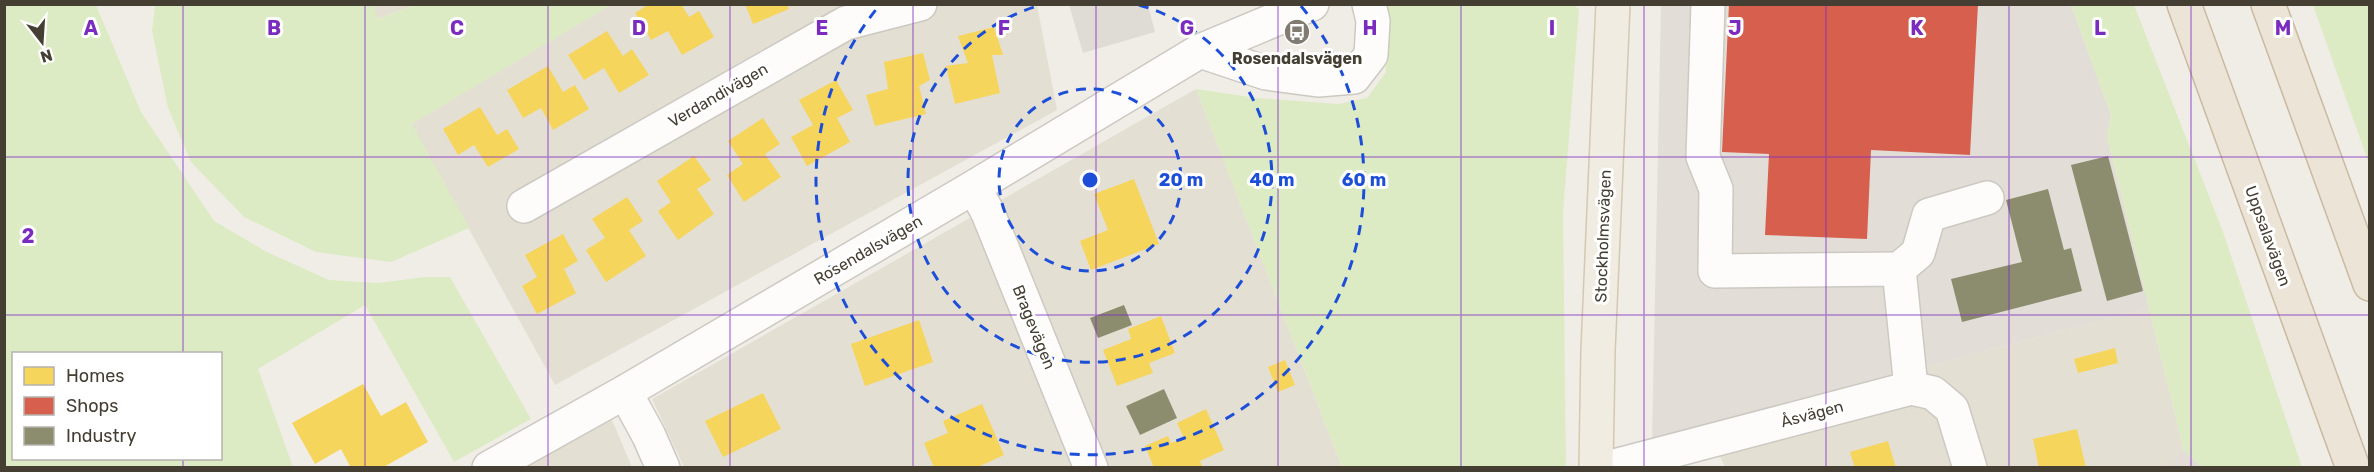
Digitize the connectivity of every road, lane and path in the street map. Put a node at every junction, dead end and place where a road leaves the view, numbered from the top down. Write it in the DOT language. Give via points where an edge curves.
graph roads {
  1 [pos="920,4"];
  2 [pos="1312,4"];
  3 [pos="1369,4"];
  4 [pos="1614,4"];
  5 [pos="1708,4"];
  6 [pos="2184,4"];
  7 [pos="2268,4"];
  8 [pos="1266,13"];
  9 [pos="1200,51"];
  10 [pos="974,187"];
  11 [pos="1987,198"];
  12 [pos="524,206"];
  13 [pos="1899,269"];
  14 [pos="2370,284"];
  15 [pos="1911,388"];
  16 [pos="625,392"];
  17 [pos="489,468"];
  18 [pos="663,468"];
  19 [pos="1092,468"];
  20 [pos="1596,468"];
  21 [pos="1607,468"];
  22 [pos="1970,468"];
  23 [pos="2353,468"];
  1 -- 12 [label="street, Verdandivägen" via="846,23"];
  2 -- 8 [label="street, Rosendalsvägen"];
  3 -- 9 [label="street" via="1373,21 1371,55 1354,77 1318,80 1266,73"];
  4 -- 20 [label="main road, Stockholmsvägen"];
  5 -- 13 [label="street" via="1703,157 1716,189 1715,271"];
  6 -- 23 [label="highway, Uppsalavägen"];
  7 -- 14 [label="highway"];
  8 -- 9 [label="street, Rosendalsvägen"];
  9 -- 10 [label="street, Rosendalsvägen"];
  10 -- 16 [label="street, Rosendalsvägen"];
  10 -- 19 [label="street, Bragevägen"];
  11 -- 13 [label="street" via="1929,215 1918,253"];
  13 -- 15 [label="street"];
  15 -- 21 [label="street, Åsvägen"];
  15 -- 22 [label="street" via="1933,393 1952,409"];
  16 -- 17 [label="street, Rosendalsvägen"];
  16 -- 18 [label="street"];
}
